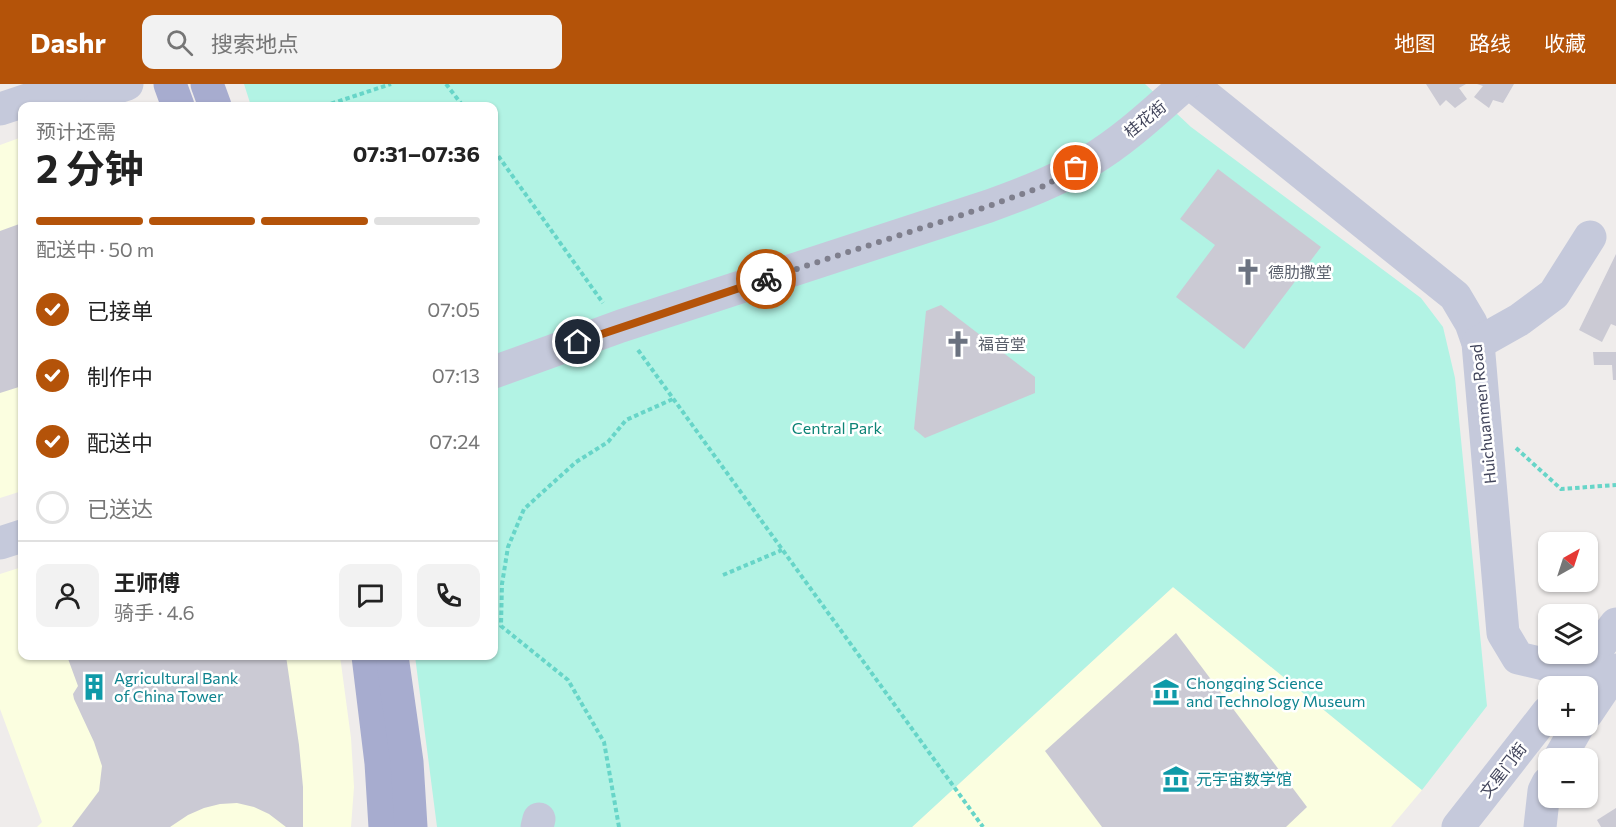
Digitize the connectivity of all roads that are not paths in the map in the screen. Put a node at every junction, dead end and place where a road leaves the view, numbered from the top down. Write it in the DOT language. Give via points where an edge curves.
graph roads {
  1 [pos="76,84"];
  2 [pos="128,84"];
  3 [pos="207,84"];
  4 [pos="1189,84"];
  5 [pos="21,102"];
  6 [pos="72,102"];
  7 [pos="214,102"];
  8 [pos="18,103"];
  9 [pos="0,109"];
  10 [pos="18,120"];
  11 [pos="0,127"];
  12 [pos="1590,237"];
  13 [pos="1478,343"];
  14 [pos="498,371"];
  15 [pos="18,537"];
  16 [pos="0,543"];
  17 [pos="1616,624"];
  18 [pos="1598,654"];
  19 [pos="368,660"];
  20 [pos="393,660"];
  21 [pos="1538,663"];
  22 [pos="1589,664"];
  23 [pos="1578,676"];
  24 [pos="1538,725"];
  25 [pos="1542,808"];
  26 [pos="385,827"];
  27 [pos="411,827"];
  28 [pos="1458,827"];
  29 [pos="1540,827"];
  1 -- 5 [label="street"];
  2 -- 6 [label="street"];
  3 -- 7 [label="main road"];
  4 -- 13 [label="street, Huichuanmen Road" via="1455,296"];
  4 -- 14 [label="street, 桂花街" via="1093,159 1044,186"];
  8 -- 9 [label="street"];
  10 -- 11 [label="street"];
  12 -- 13 [label="street" via="1554,294 1520,320"];
  13 -- 21 [label="street, Huichuanmen Road" via="1503,633 1518,658"];
  15 -- 16 [label="street"];
  17 -- 18 [label="street"];
  19 -- 26 [label="main road"];
  20 -- 27 [label="main road" via="407,762"];
  22 -- 23 [label="street"];
  24 -- 28 [label="street, 文星门街"];
  25 -- 29 [label="street"];
}
